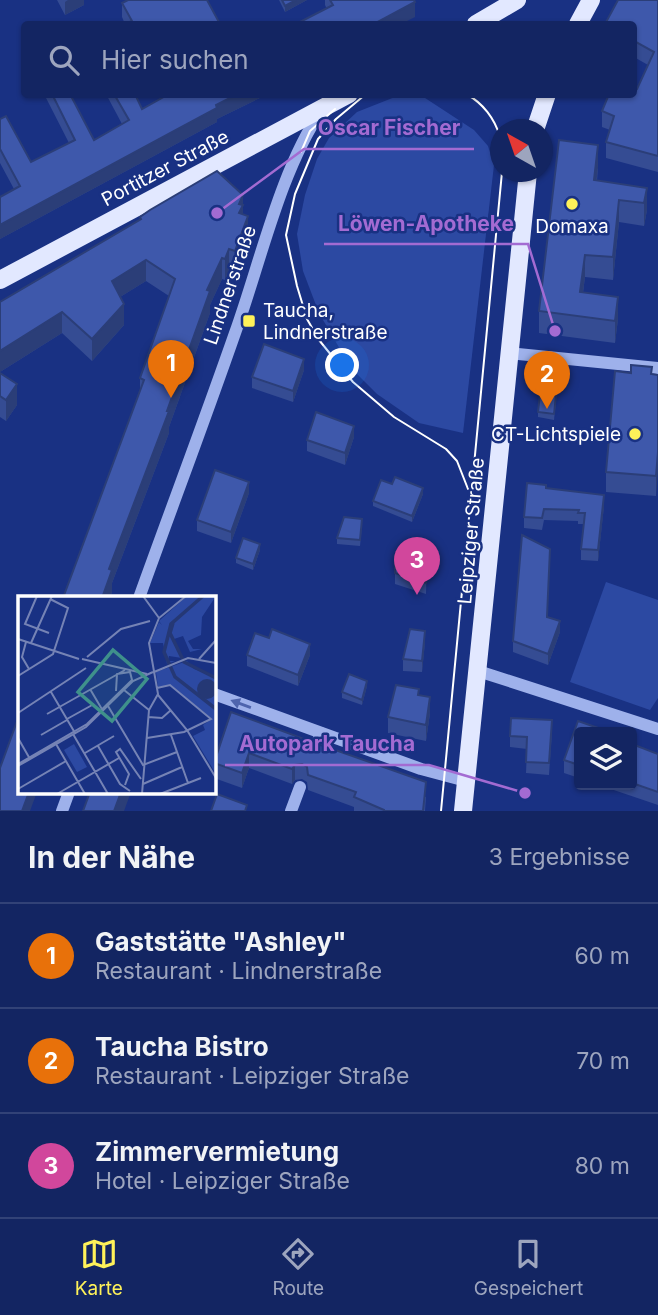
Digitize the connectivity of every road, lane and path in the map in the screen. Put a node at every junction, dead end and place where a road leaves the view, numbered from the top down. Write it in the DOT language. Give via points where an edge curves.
graph roads {
  1 [pos="517,0"];
  2 [pos="591,0"];
  3 [pos="481,21"];
  4 [pos="580,21"];
  5 [pos="342,98"];
  6 [pos="543,98"];
  7 [pos="323,108"];
  8 [pos="538,119"];
  9 [pos="527,182"];
  10 [pos="0,279"];
  11 [pos="509,353"];
  12 [pos="658,368"];
  13 [pos="139,596"];
  14 [pos="478,671"];
  15 [pos="215,694"];
  16 [pos="658,729"];
  17 [pos="321,733"];
  18 [pos="312,757"];
  19 [pos="466,781"];
  20 [pos="300,787"];
  21 [pos="68,794"];
  22 [pos="62,811"];
  23 [pos="291,811"];
  24 [pos="463,811"];
  1 -- 3 [label="main road"];
  2 -- 4 [label="main road"];
  5 -- 7 [label="main road, Portitzer Straße"];
  6 -- 8 [label="main road"];
  7 -- 10 [label="main road, Portitzer Straße"];
  7 -- 13 [label="street, Lindnerstraße" via="308,130 285,184"];
  9 -- 11 [label="main road, Leipziger Straße"];
  11 -- 12 [label="street"];
  11 -- 14 [label="main road, Leipziger Straße"];
  14 -- 16 [label="street"];
  14 -- 19 [label="main road, Leipziger Straße"];
  17 -- 15 [label="street, one-way"];
  17 -- 18 [label="street"];
  17 -- 19 [label="street"];
  19 -- 24 [label="main road, Leipziger Straße"];
  20 -- 23 [label="street"];
  21 -- 22 [label="street"];
}
